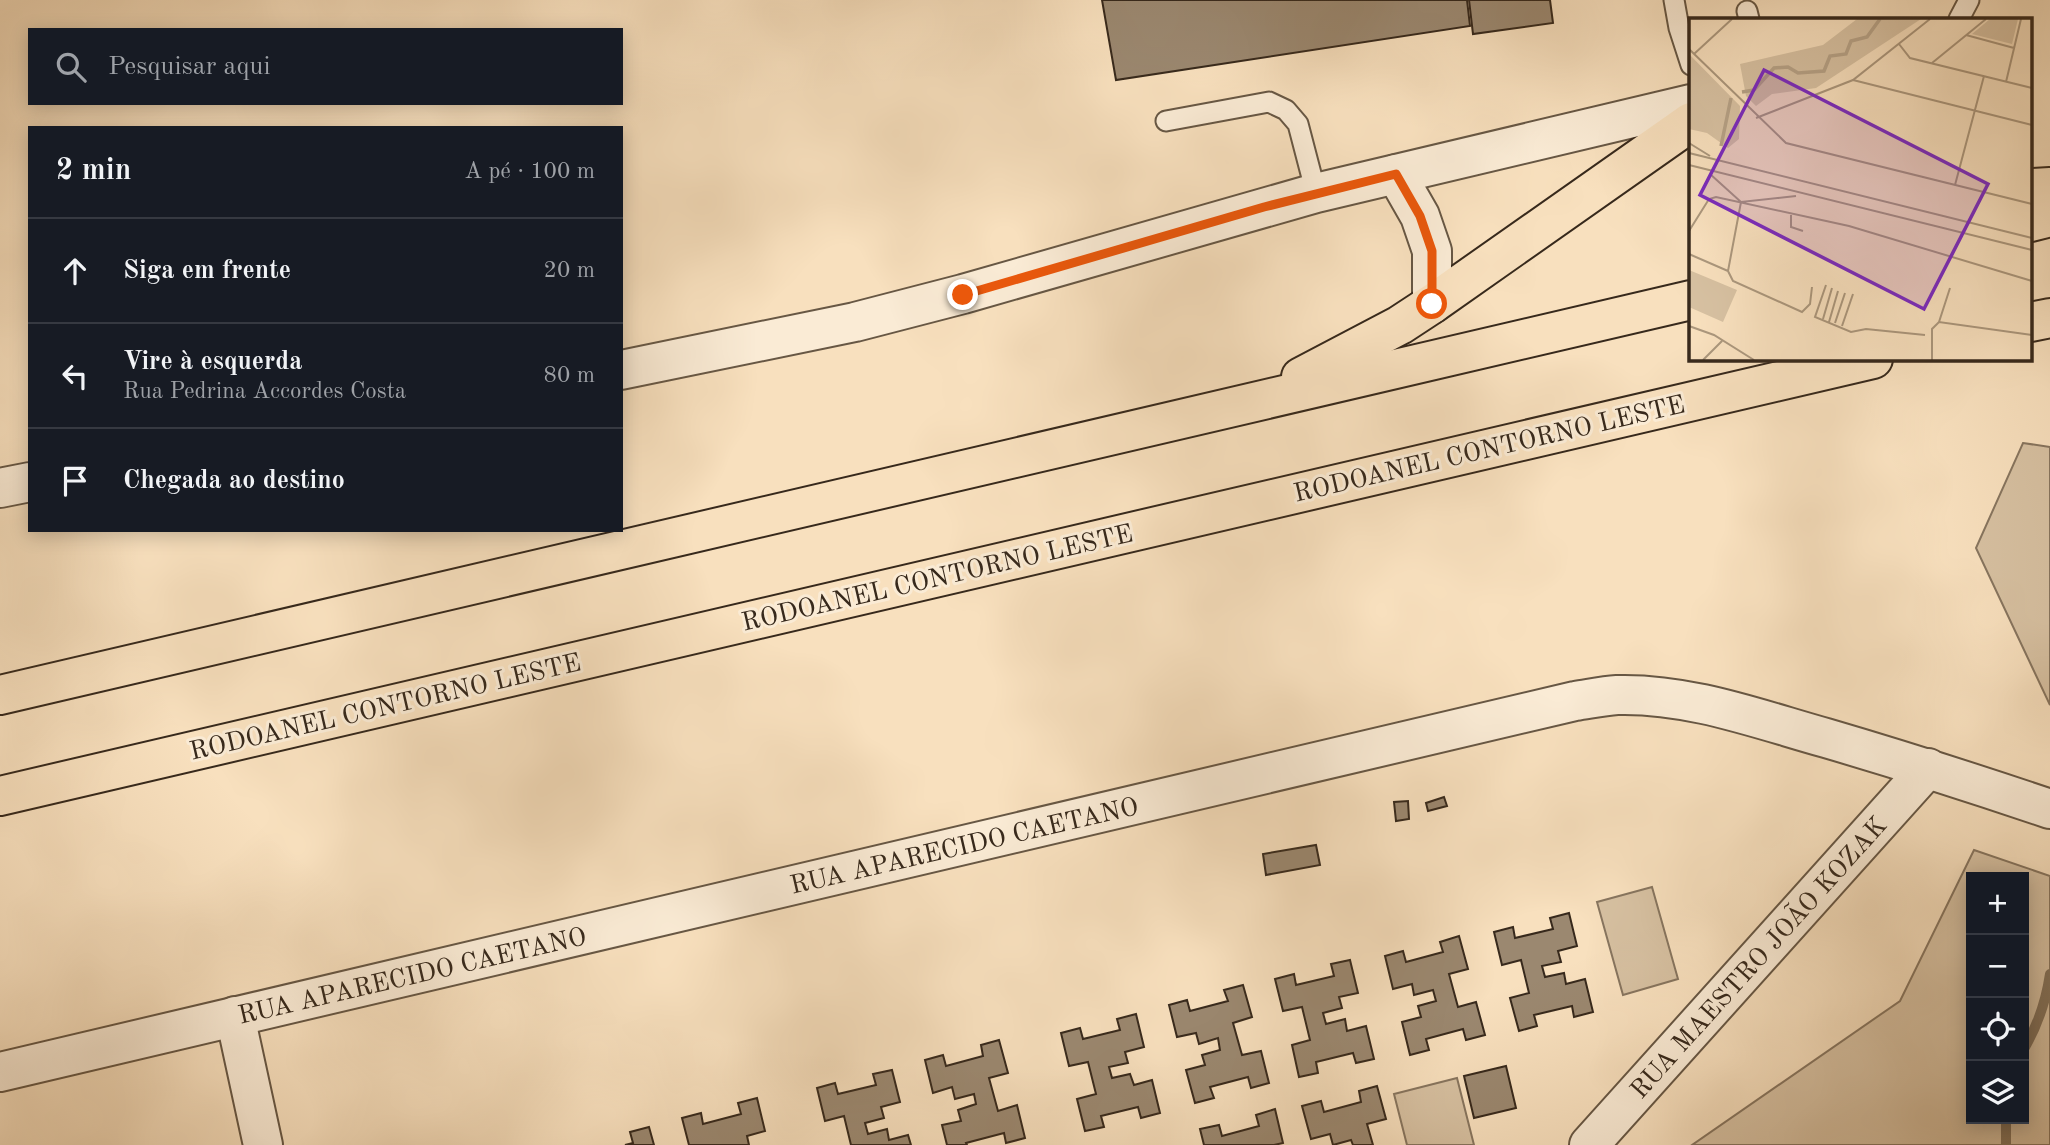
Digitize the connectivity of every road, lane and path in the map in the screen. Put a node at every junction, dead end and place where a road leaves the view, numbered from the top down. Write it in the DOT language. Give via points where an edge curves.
graph roads {
  1 [pos="1674,0"];
  2 [pos="1969,0"];
  3 [pos="1960,18"];
  4 [pos="1689,59"];
  5 [pos="1689,104"];
  6 [pos="1166,121"];
  7 [pos="1689,123"];
  8 [pos="1396,174"];
  9 [pos="2050,187"];
  10 [pos="2032,188"];
  11 [pos="1316,193"];
  12 [pos="2050,217"];
  13 [pos="2032,222"];
  14 [pos="1689,300"];
  15 [pos="1432,304"];
  16 [pos="2050,318"];
  17 [pos="2032,322"];
  18 [pos="1869,360"];
  19 [pos="623,370"];
  20 [pos="1255,401"];
  21 [pos="28,482"];
  22 [pos="0,488"];
  23 [pos="0,695"];
  24 [pos="1928,768"];
  25 [pos="0,796"];
  26 [pos="2050,809"];
  27 [pos="235,1016"];
  28 [pos="0,1072"];
  29 [pos="263,1145"];
  30 [pos="1589,1145"];
  1 -- 4 [label="lane"];
  2 -- 3 [label="lane"];
  5 -- 8 [label="street"];
  6 -- 11 [label="lane" via="1269,102 1286,110 1298,124"];
  7 -- 15 [label="highway"];
  8 -- 11 [label="street"];
  8 -- 15 [label="street" via="1420,216 1432,251"];
  9 -- 10 [label="highway"];
  11 -- 19 [label="street" via="963,295"];
  12 -- 13 [label="highway"];
  14 -- 20 [label="highway"];
  15 -- 20 [label="highway"];
  16 -- 17 [label="highway"];
  18 -- 25 [label="highway, RODOANEL CONTORNO LESTE"];
  20 -- 23 [label="highway"];
  21 -- 22 [label="street"];
  24 -- 26 [label="street, RUA APARECIDO CAETANO"];
  24 -- 27 [label="street, RUA APARECIDO CAETANO" via="1723,709 1662,697 1615,695"];
  24 -- 30 [label="street, RUA MAESTRO JOÃO KOZAK"];
  27 -- 28 [label="street, RUA APARECIDO CAETANO"];
  27 -- 29 [label="street"];
}
